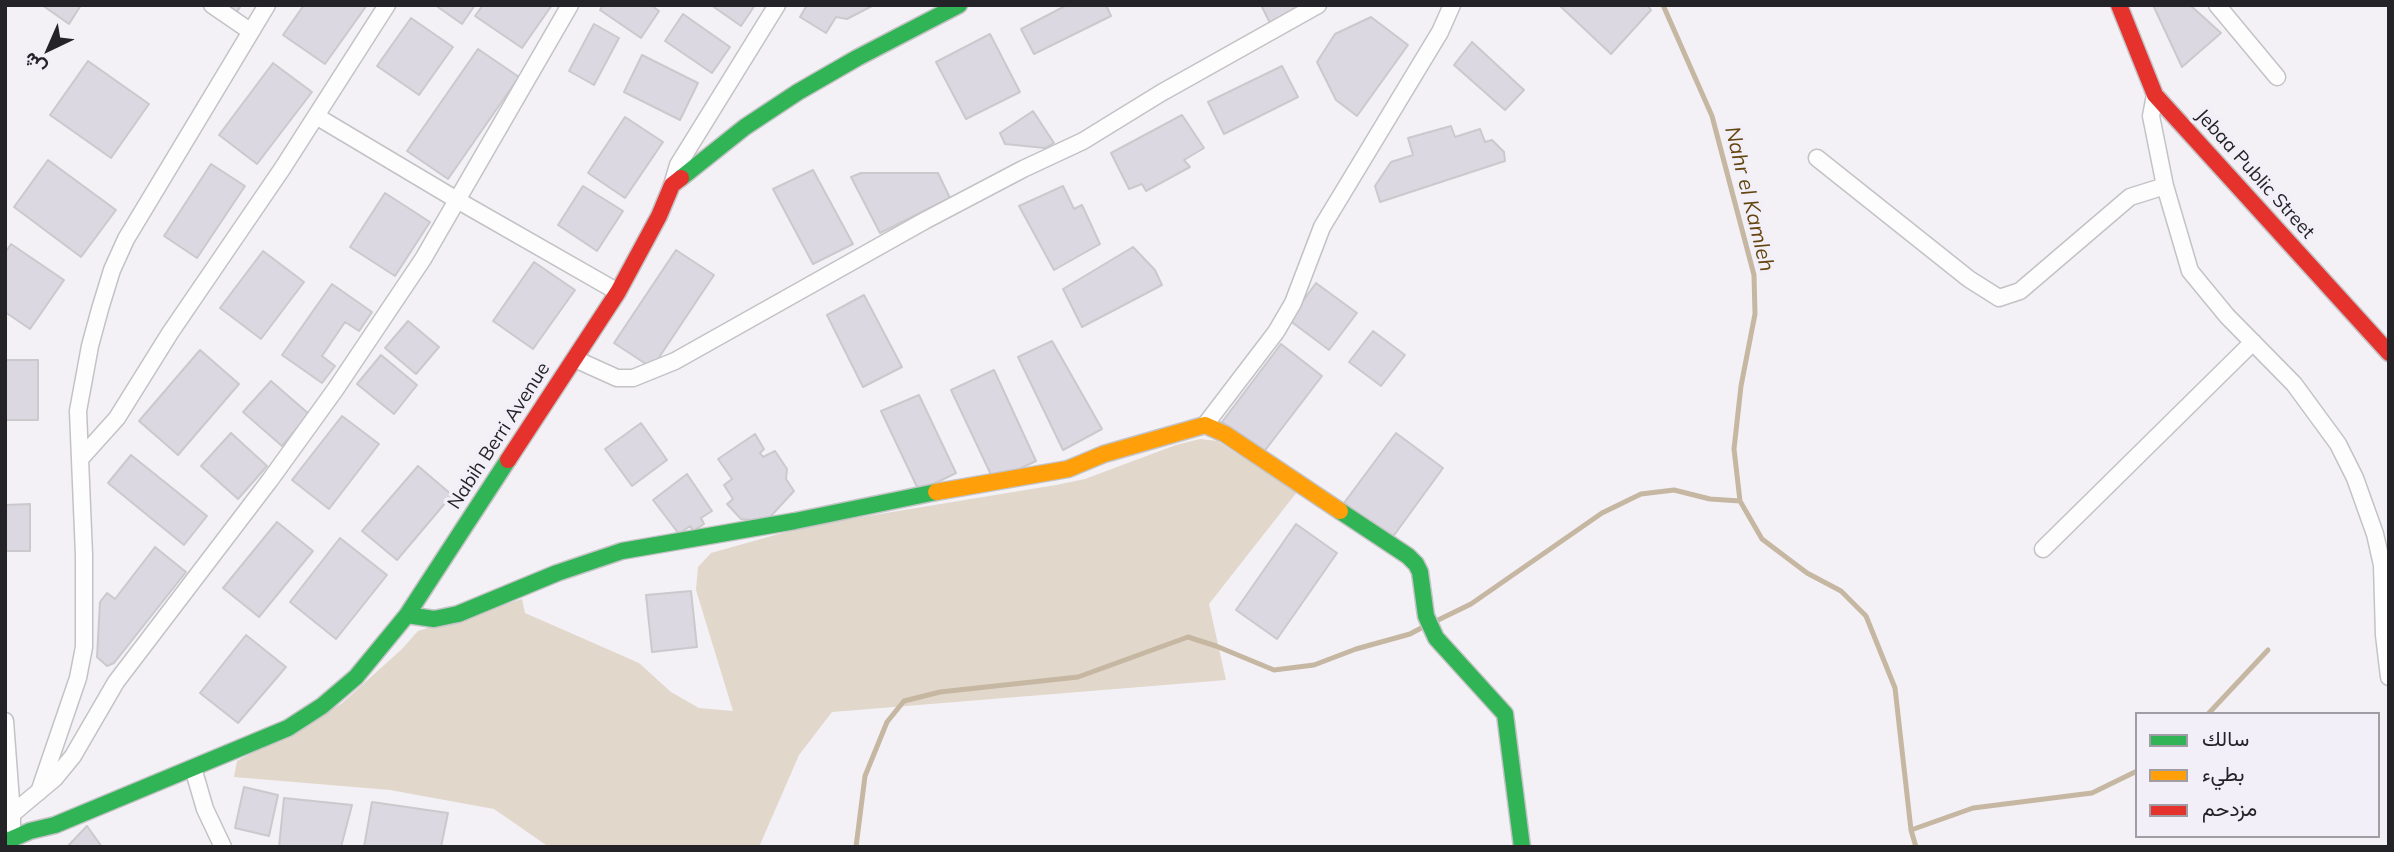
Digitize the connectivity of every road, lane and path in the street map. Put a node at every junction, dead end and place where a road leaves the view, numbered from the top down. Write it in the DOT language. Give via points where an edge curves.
graph roads {
  1 [pos="212,5"];
  2 [pos="267,5"];
  3 [pos="387,5"];
  4 [pos="570,5"];
  5 [pos="777,5"];
  6 [pos="959,5"];
  7 [pos="1318,5"];
  8 [pos="1452,5"];
  9 [pos="2119,5"];
  10 [pos="2217,5"];
  11 [pos="250,31"];
  12 [pos="2277,77"];
  13 [pos="2155,95"];
  14 [pos="316,116"];
  15 [pos="1818,158"];
  16 [pos="672,185"];
  17 [pos="2165,187"];
  18 [pos="457,200"];
  19 [pos="618,292"];
  20 [pos="2253,342"];
  21 [pos="2389,353"];
  22 [pos="575,359"];
  23 [pos="1205,425"];
  24 [pos="81,458"];
  25 [pos="2043,549"];
  26 [pos="407,615"];
  27 [pos="2389,677"];
  28 [pos="5,721"];
  29 [pos="193,768"];
  30 [pos="40,792"];
  31 [pos="10,821"];
  32 [pos="30,831"];
  33 [pos="5,842"];
  34 [pos="223,847"];
  35 [pos="1522,847"];
  1 -- 11 [label="street"];
  2 -- 11 [label="street"];
  3 -- 14 [label="street"];
  4 -- 18 [label="street"];
  5 -- 16 [label="street" via="678,165"];
  6 -- 16 [label="street, Nabih Berri Avenue" via="798,92"];
  7 -- 22 [label="street" via="1083,141 926,220 674,361 634,378 617,377"];
  8 -- 23 [label="street" via="1322,227 1293,303 1276,332"];
  9 -- 13 [label="street, Jebaa Public Street"];
  10 -- 12 [label="street"];
  11 -- 24 [label="street" via="148,199 112,270 82,384 78,411"];
  13 -- 17 [label="street" via="2151,116"];
  13 -- 21 [label="street, Jebaa Public Street"];
  14 -- 18 [label="street"];
  14 -- 24 [label="street" via="117,418"];
  15 -- 17 [label="street" via="1999,298 2020,291 2130,197"];
  16 -- 19 [label="street, Nabih Berri Avenue"];
  17 -- 20 [label="street" via="2190,271"];
  18 -- 19 [label="street"];
  18 -- 30 [label="street" via="335,390 116,682 73,756"];
  19 -- 22 [label="street, Nabih Berri Avenue"];
  20 -- 25 [label="street"];
  20 -- 27 [label="street" via="2294,384 2338,444 2355,478 2382,565"];
  22 -- 26 [label="street, Nabih Berri Avenue"];
  23 -- 26 [label="street" via="1068,469 622,551 458,614 434,619"];
  23 -- 35 [label="street" via="1416,564 1426,616 1436,638 1505,714"];
  24 -- 30 [label="street" via="84,648"];
  26 -- 29 [label="street, Nabih Berri Avenue" via="356,677 323,706 288,728"];
  28 -- 31 [label="street"];
  29 -- 32 [label="street, Nabih Berri Avenue"];
  29 -- 34 [label="street"];
  30 -- 31 [label="street"];
  31 -- 32 [label="street"];
  32 -- 33 [label="street, Nabih Berri Avenue"];
}
